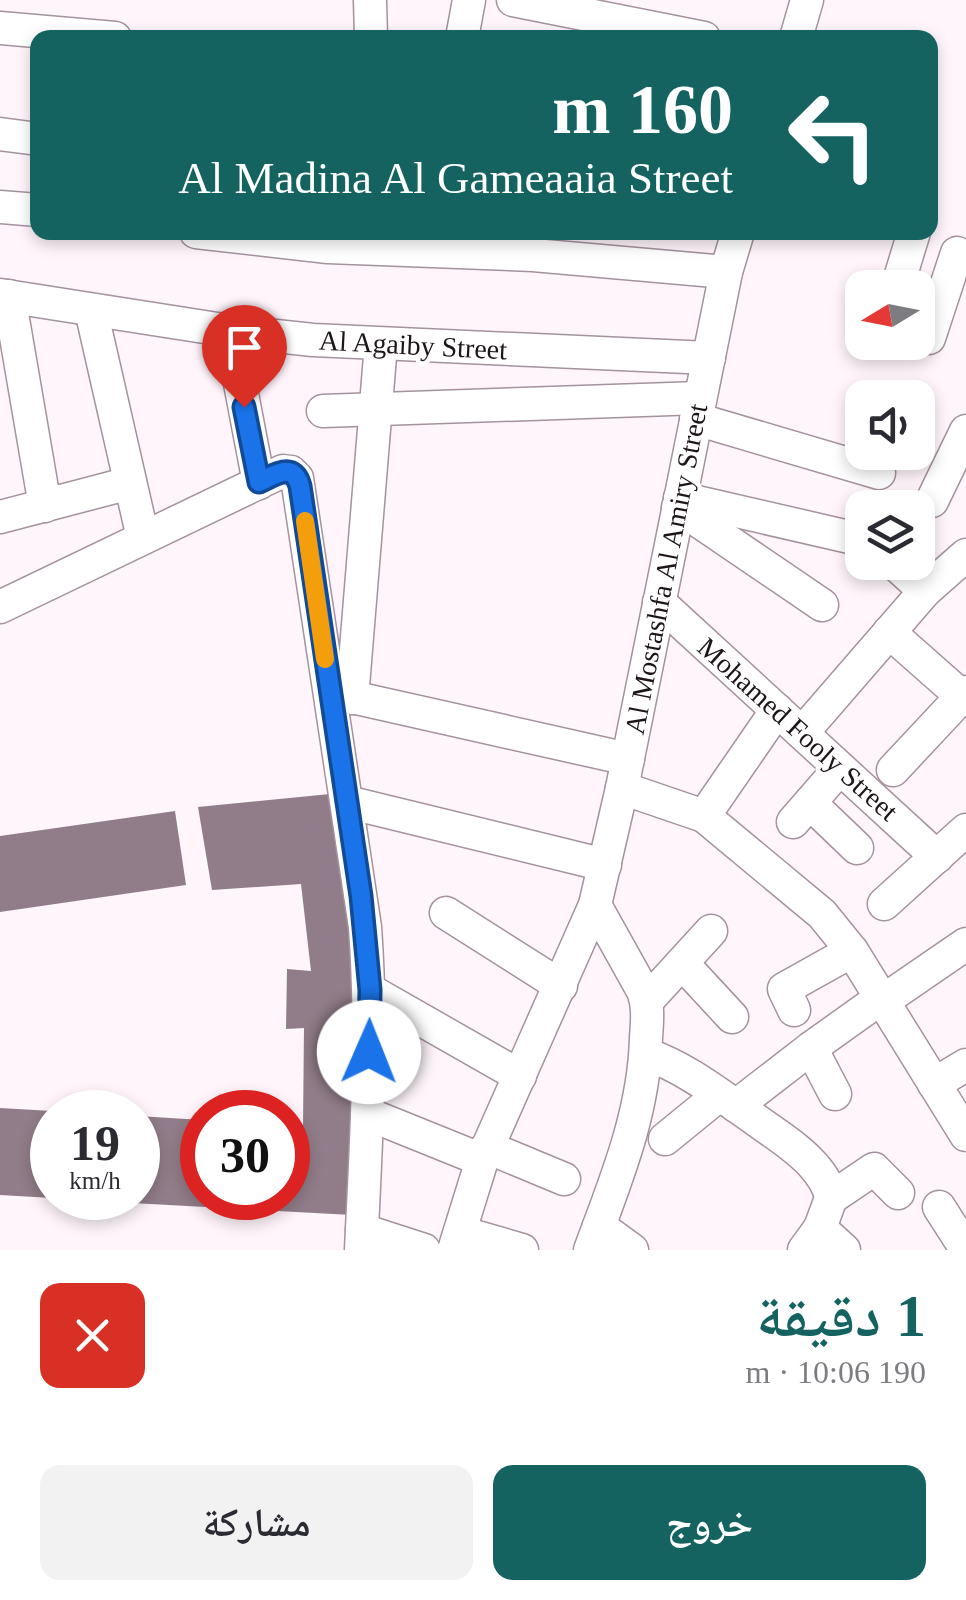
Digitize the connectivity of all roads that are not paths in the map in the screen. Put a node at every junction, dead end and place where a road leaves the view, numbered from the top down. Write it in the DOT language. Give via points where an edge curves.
graph roads {
  1 [pos="370,0"];
  2 [pos="469,0"];
  3 [pos="512,0"];
  4 [pos="807,0"];
  5 [pos="0,28"];
  6 [pos="371,30"];
  7 [pos="463,30"];
  8 [pos="664,30"];
  9 [pos="798,30"];
  10 [pos="30,31"];
  11 [pos="0,134"];
  12 [pos="30,138"];
  13 [pos="0,206"];
  14 [pos="30,209"];
  15 [pos="262,240"];
  16 [pos="736,240"];
  17 [pos="912,240"];
  18 [pos="934,240"];
  19 [pos="534,244"];
  20 [pos="962,256"];
  21 [pos="903,270"];
  22 [pos="726,272"];
  23 [pos="4,296"];
  24 [pos="90,310"];
  25 [pos="935,321"];
  26 [pos="230,331"];
  27 [pos="382,344"];
  28 [pos="708,358"];
  29 [pos="378,409"];
  30 [pos="698,409"];
  31 [pos="324,411"];
  32 [pos="966,431"];
  33 [pos="879,473"];
  34 [pos="259,482"];
  35 [pos="130,483"];
  36 [pos="935,495"];
  37 [pos="679,502"];
  38 [pos="45,506"];
  39 [pos="0,518"];
  40 [pos="845,536"];
  41 [pos="143,538"];
  42 [pos="966,555"];
  43 [pos="913,580"];
  44 [pos="925,591"];
  45 [pos="659,602"];
  46 [pos="822,606"];
  47 [pos="0,608"];
  48 [pos="889,632"];
  49 [pos="341,695"];
  50 [pos="965,696"];
  51 [pos="777,710"];
  52 [pos="802,733"];
  53 [pos="840,768"];
  54 [pos="893,770"];
  55 [pos="625,773"];
  56 [pos="348,802"];
  57 [pos="704,816"];
  58 [pos="966,830"];
  59 [pos="857,848"];
  60 [pos="937,857"];
  61 [pos="605,865"];
  62 [pos="884,904"];
  63 [pos="595,906"];
  64 [pos="446,913"];
  65 [pos="711,931"];
  66 [pos="966,944"];
  67 [pos="852,951"];
  68 [pos="682,963"];
  69 [pos="561,986"];
  70 [pos="370,990"];
  71 [pos="882,999"];
  72 [pos="647,1001"];
  73 [pos="794,1010"];
  74 [pos="732,1017"];
  75 [pos="810,1048"];
  76 [pos="646,1054"];
  77 [pos="966,1064"];
  78 [pos="520,1076"];
  79 [pos="934,1084"];
  80 [pos="835,1094"];
  81 [pos="728,1100"];
  82 [pos="368,1114"];
  83 [pos="637,1117"];
  84 [pos="966,1135"];
  85 [pos="484,1154"];
  86 [pos="564,1180"];
  87 [pos="898,1194"];
  88 [pos="939,1207"];
  89 [pos="825,1232"];
  90 [pos="595,1238"];
  91 [pos="361,1240"];
  92 [pos="457,1241"];
  93 [pos="424,1250"];
  94 [pos="522,1250"];
  95 [pos="632,1250"];
  96 [pos="966,1250"];
  1 -- 6 [label="street"];
  2 -- 7 [label="street"];
  3 -- 8 [label="street"];
  4 -- 9 [label="street"];
  5 -- 10 [label="street"];
  11 -- 12 [label="street"];
  13 -- 14 [label="street"];
  15 -- 19 [label="street" via="328,248"];
  16 -- 22 [label="street, Al Mostashfa Al Amiry Street"];
  17 -- 21 [label="street"];
  18 -- 20 [label="street"];
  19 -- 22 [label="street"];
  20 -- 25 [label="street"];
  22 -- 28 [label="street, Al Mostashfa Al Amiry Street"];
  23 -- 24 [label="street, Al Agaiby Street"];
  23 -- 38 [label="street"];
  24 -- 26 [label="street, Al Agaiby Street"];
  24 -- 35 [label="street"];
  26 -- 27 [label="street, Al Agaiby Street"];
  26 -- 34 [label="street"];
  27 -- 28 [label="street, Al Agaiby Street"];
  27 -- 29 [label="street"];
  28 -- 30 [label="street, Al Mostashfa Al Amiry Street"];
  29 -- 30 [label="street"];
  29 -- 31 [label="street"];
  29 -- 49 [label="street"];
  30 -- 33 [label="street"];
  30 -- 37 [label="street, Al Mostashfa Al Amiry Street"];
  32 -- 36 [label="street"];
  34 -- 41 [label="street"];
  34 -- 49 [label="street" via="283,471 298,478"];
  35 -- 38 [label="street"];
  35 -- 41 [label="street"];
  37 -- 40 [label="street"];
  37 -- 45 [label="street, Al Mostashfa Al Amiry Street"];
  37 -- 46 [label="street"];
  38 -- 39 [label="street"];
  41 -- 47 [label="street"];
  42 -- 44 [label="street"];
  43 -- 44 [label="street"];
  44 -- 48 [label="street"];
  45 -- 51 [label="street, Mohamed Fooly Street"];
  45 -- 55 [label="street, Al Mostashfa Al Amiry Street"];
  48 -- 50 [label="street"];
  48 -- 52 [label="street"];
  49 -- 55 [label="street"];
  49 -- 56 [label="street"];
  50 -- 54 [label="street"];
  51 -- 52 [label="street, Mohamed Fooly Street"];
  51 -- 57 [label="street"];
  52 -- 53 [label="street, Mohamed Fooly Street"];
  53 -- 59 [label="street" via="801,812"];
  53 -- 60 [label="street, Mohamed Fooly Street"];
  55 -- 57 [label="street"];
  55 -- 61 [label="street, Al Mostashfa Al Amiry Street"];
  56 -- 61 [label="street"];
  56 -- 70 [label="street"];
  57 -- 67 [label="street" via="822,914"];
  58 -- 60 [label="street"];
  60 -- 62 [label="street"];
  61 -- 63 [label="street, Al Mostashfa Al Amiry Street"];
  63 -- 69 [label="street, Al Mostashfa Al Amiry Street"];
  63 -- 72 [label="street"];
  64 -- 69 [label="street"];
  65 -- 68 [label="street"];
  66 -- 71 [label="street"];
  67 -- 71 [label="street"];
  67 -- 73 [label="street" via="784,990"];
  68 -- 72 [label="street"];
  68 -- 74 [label="street"];
  69 -- 78 [label="street, Al Mostashfa Al Amiry Street"];
  70 -- 78 [label="street"];
  70 -- 82 [label="street"];
  71 -- 75 [label="street"];
  71 -- 79 [label="street"];
  72 -- 76 [label="street"];
  75 -- 80 [label="street"];
  75 -- 81 [label="street"];
  76 -- 81 [label="street"];
  76 -- 83 [label="street"];
  77 -- 79 [label="street"];
  78 -- 85 [label="street, Al Mostashfa Al Amiry Street"];
  79 -- 84 [label="street"];
  81 -- 83 [label="street" via="676,1150"];
  81 -- 89 [label="street" via="813,1164 829,1186"];
  82 -- 85 [label="street"];
  82 -- 91 [label="street"];
  83 -- 90 [label="street"];
  85 -- 86 [label="street"];
  85 -- 92 [label="street, Al Mostashfa Al Amiry Street"];
  87 -- 89 [label="street" via="874,1168"];
  88 -- 96 [label="street"];
  90 -- 95 [label="street"];
  91 -- 93 [label="street"];
  92 -- 94 [label="street"];
}
